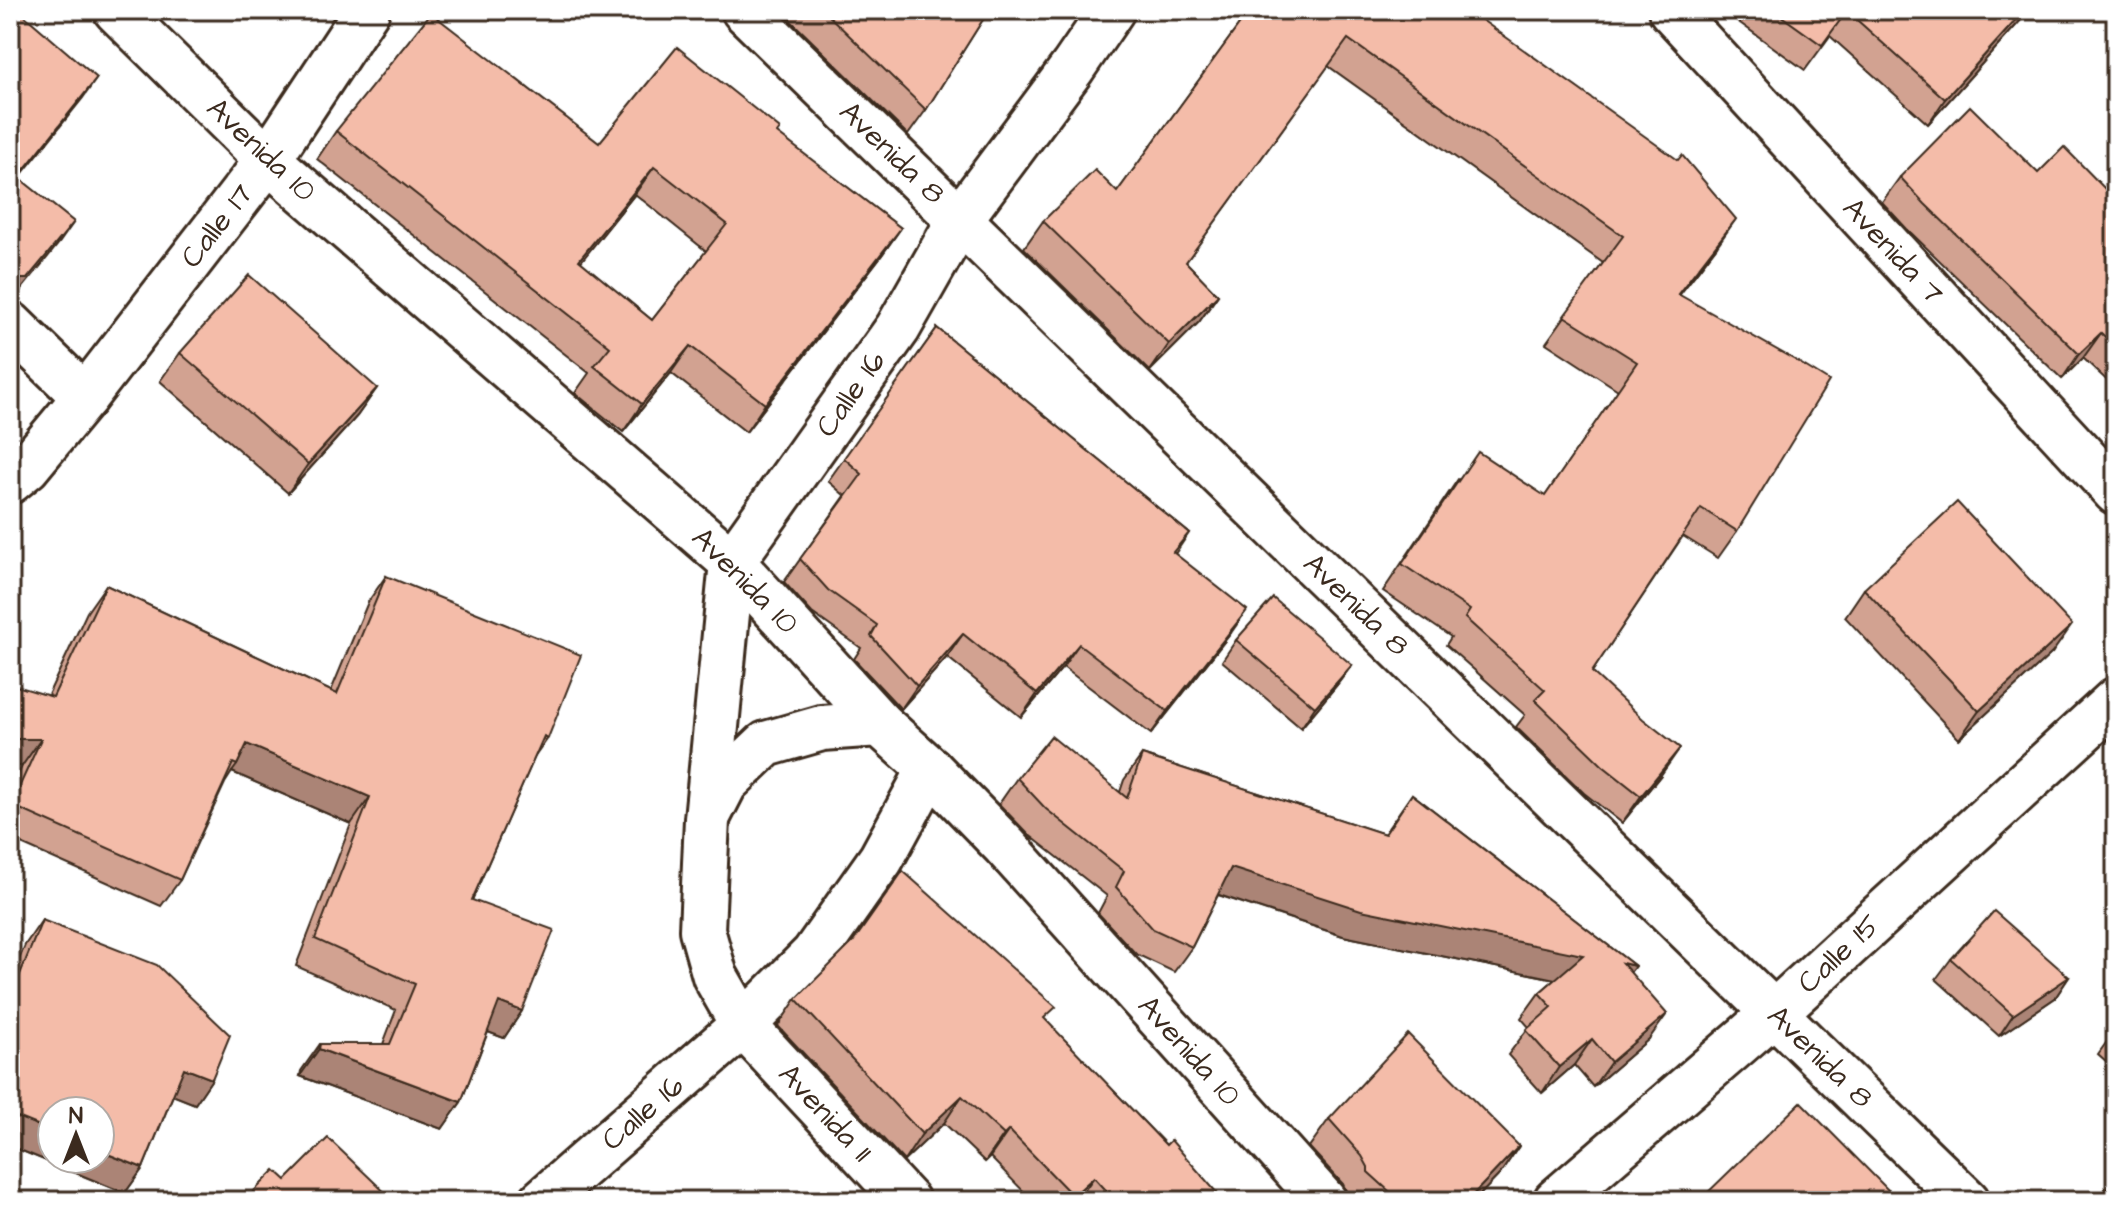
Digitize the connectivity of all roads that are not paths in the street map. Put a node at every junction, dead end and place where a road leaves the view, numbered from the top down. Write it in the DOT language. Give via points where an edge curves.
graph roads {
  1 [pos="116,10"];
  2 [pos="367,10"];
  3 [pos="744,10"];
  4 [pos="1112,10"];
  5 [pos="1671,10"];
  6 [pos="268,160"];
  7 [pos="960,219"];
  8 [pos="10,324"];
  9 [pos="85,397"];
  10 [pos="10,481"];
  11 [pos="2116,492"];
  12 [pos="732,562"];
  13 [pos="2116,700"];
  14 [pos="880,724"];
  15 [pos="930,769"];
  16 [pos="707,819"];
  17 [pos="1774,1013"];
  18 [pos="743,1025"];
  19 [pos="542,1201"];
  20 [pos="907,1201"];
  21 [pos="1324,1201"];
  22 [pos="1556,1201"];
  23 [pos="1967,1201"];
  1 -- 6 [label="street, Avenida 10"];
  2 -- 6 [label="street, Calle 17"];
  3 -- 7 [label="street, Avenida 8"];
  4 -- 7 [label="street, Calle 16"];
  5 -- 11 [label="street, Avenida 7"];
  6 -- 9 [label="street, Calle 17"];
  6 -- 12 [label="street, Avenida 10"];
  7 -- 12 [label="street, Calle 16" via="898,328"];
  7 -- 17 [label="street, Avenida 8"];
  8 -- 9 [label="street"];
  9 -- 10 [label="street, Calle 17"];
  12 -- 14 [label="street, Avenida 10"];
  12 -- 16 [label="street, Calle 16"];
  13 -- 17 [label="street, Calle 15"];
  14 -- 15 [label="street, Avenida 10"];
  14 -- 16 [label="street, Calle 16" via="822,728 766,744 725,783"];
  15 -- 18 [label="street, Calle 16" via="881,859 814,954"];
  15 -- 21 [label="street, Avenida 10"];
  16 -- 18 [label="street, Calle 16" via="702,930 715,976"];
  17 -- 22 [label="street, Calle 15"];
  17 -- 23 [label="street, Avenida 8"];
  18 -- 19 [label="street, Calle 16"];
  18 -- 20 [label="street, Avenida 11"];
}
